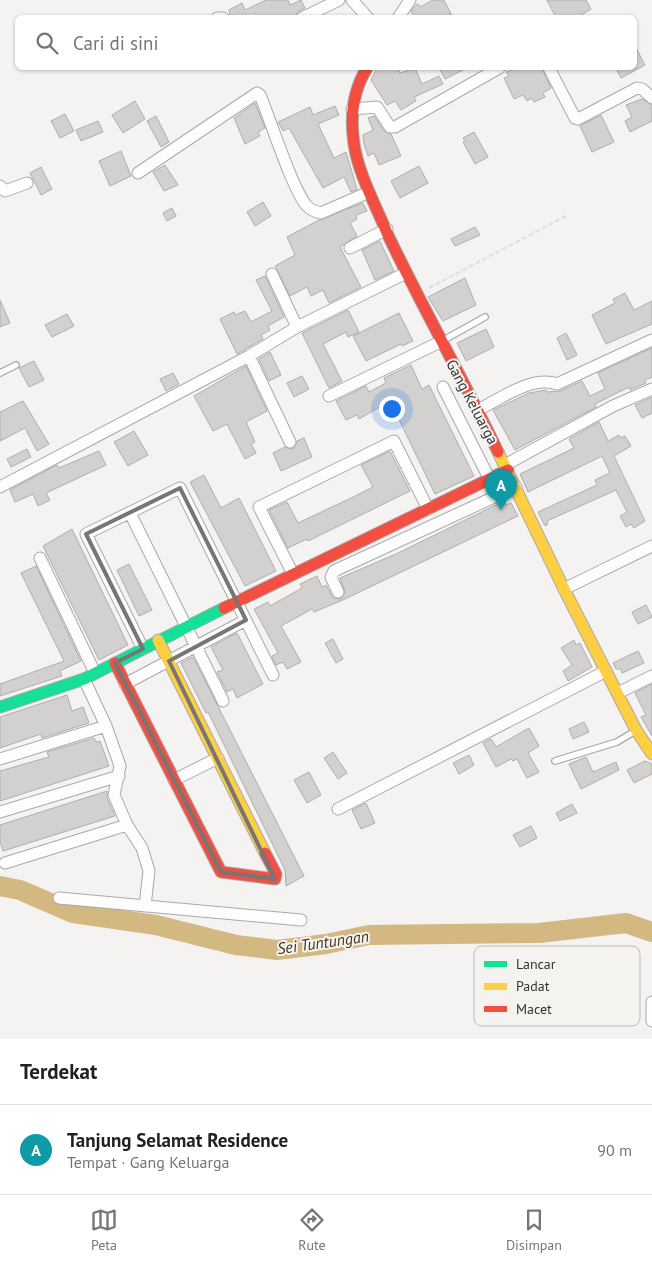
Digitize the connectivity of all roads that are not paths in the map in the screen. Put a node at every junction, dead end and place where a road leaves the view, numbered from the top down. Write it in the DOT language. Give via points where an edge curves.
graph roads {
  1 [pos="337,0"];
  2 [pos="352,0"];
  3 [pos="410,0"];
  4 [pos="308,15"];
  5 [pos="365,15"];
  6 [pos="400,15"];
  7 [pos="366,70"];
  8 [pos="495,70"];
  9 [pos="550,70"];
  10 [pos="652,98"];
  11 [pos="353,104"];
  12 [pos="138,173"];
  13 [pos="28,183"];
  14 [pos="0,186"];
  15 [pos="370,192"];
  16 [pos="387,229"];
  17 [pos="350,248"];
  18 [pos="406,273"];
  19 [pos="272,274"];
  20 [pos="485,317"];
  21 [pos="297,327"];
  22 [pos="652,340"];
  23 [pos="440,342"];
  24 [pos="249,356"];
  25 [pos="16,365"];
  26 [pos="0,373"];
  27 [pos="442,387"];
  28 [pos="652,389"];
  29 [pos="329,396"];
  30 [pos="478,410"];
  31 [pos="290,442"];
  32 [pos="506,467"];
  33 [pos="489,478"];
  34 [pos="0,487"];
  35 [pos="516,487"];
  36 [pos="428,509"];
  37 [pos="130,513"];
  38 [pos="652,546"];
  39 [pos="40,558"];
  40 [pos="293,574"];
  41 [pos="564,589"];
  42 [pos="338,592"];
  43 [pos="236,602"];
  44 [pos="246,620"];
  45 [pos="186,626"];
  46 [pos="158,640"];
  47 [pos="196,646"];
  48 [pos="142,648"];
  49 [pos="169,661"];
  50 [pos="115,663"];
  51 [pos="606,671"];
  52 [pos="96,673"];
  53 [pos="273,675"];
  54 [pos="652,676"];
  55 [pos="84,679"];
  56 [pos="125,684"];
  57 [pos="618,693"];
  58 [pos="223,701"];
  59 [pos="0,707"];
  60 [pos="106,726"];
  61 [pos="636,730"];
  62 [pos="652,754"];
  63 [pos="218,758"];
  64 [pos="0,759"];
  65 [pos="555,761"];
  66 [pos="119,776"];
  67 [pos="174,780"];
  68 [pos="338,809"];
  69 [pos="0,812"];
  70 [pos="127,824"];
  71 [pos="5,863"];
  72 [pos="59,898"];
  73 [pos="145,906"];
  74 [pos="301,920"];
  75 [pos="652,1002"];
  76 [pos="652,1021"];
  1 -- 4 [label="street"];
  2 -- 5 [label="street"];
  3 -- 6 [label="street"];
  7 -- 11 [label="street, Gang Keluarga"];
  8 -- 11 [label="street" via="395,127 390,127 376,107"];
  9 -- 10 [label="street" via="578,119 637,88"];
  11 -- 15 [label="street, Gang Keluarga" via="354,146"];
  12 -- 15 [label="street" via="257,93 306,205 321,213"];
  13 -- 14 [label="street" via="5,191"];
  15 -- 16 [label="street, Gang Keluarga"];
  16 -- 17 [label="street"];
  16 -- 18 [label="street, Gang Keluarga"];
  18 -- 21 [label="street"];
  18 -- 23 [label="street, Gang Keluarga"];
  19 -- 21 [label="street"];
  20 -- 23 [label="lane"];
  21 -- 24 [label="street"];
  22 -- 30 [label="street" via="557,384 548,381 528,385"];
  23 -- 29 [label="street"];
  23 -- 30 [label="street, Gang Keluarga"];
  24 -- 31 [label="street"];
  24 -- 34 [label="street"];
  25 -- 26 [label="lane"];
  27 -- 33 [label="street"];
  28 -- 32 [label="street" via="613,406"];
  30 -- 32 [label="street, Gang Keluarga"];
  32 -- 33 [label="street"];
  32 -- 35 [label="street, Gang Keluarga"];
  33 -- 36 [label="street"];
  35 -- 41 [label="street, Gang Keluarga"];
  35 -- 42 [label="street" via="334,571 332,576"];
  36 -- 40 [label="street"];
  36 -- 40 [label="street" via="394,441 259,507"];
  37 -- 43 [label="street" via="180,488"];
  37 -- 45 [label="street"];
  37 -- 48 [label="street" via="86,534"];
  38 -- 41 [label="street"];
  39 -- 52 [label="street"];
  40 -- 43 [label="street"];
  41 -- 51 [label="street, Gang Keluarga"];
  43 -- 44 [label="street"];
  43 -- 45 [label="street"];
  44 -- 47 [label="street"];
  44 -- 53 [label="street"];
  45 -- 46 [label="street"];
  45 -- 47 [label="street"];
  46 -- 48 [label="street"];
  46 -- 49 [label="street"];
  47 -- 49 [label="street"];
  47 -- 58 [label="street"];
  48 -- 50 [label="street"];
  49 -- 56 [label="street"];
  49 -- 63 [label="street"];
  50 -- 52 [label="street"];
  50 -- 56 [label="street"];
  51 -- 57 [label="street, Gang Keluarga"];
  51 -- 68 [label="street"];
  52 -- 55 [label="street"];
  54 -- 57 [label="street"];
  55 -- 59 [label="street"];
  55 -- 60 [label="street"];
  56 -- 67 [label="street"];
  57 -- 61 [label="street, Gang Keluarga"];
  60 -- 64 [label="street"];
  60 -- 66 [label="street" via="120,766"];
  61 -- 62 [label="street, Gang Keluarga"];
  61 -- 65 [label="lane" via="617,742"];
  63 -- 67 [label="street"];
  63 -- 67 [label="street" via="276,874 275,879 221,872"];
  66 -- 69 [label="street"];
  66 -- 70 [label="street" via="114,796"];
  70 -- 71 [label="street"];
  70 -- 73 [label="street" via="142,848 150,870"];
  72 -- 73 [label="street"];
  73 -- 74 [label="street"];
  75 -- 76 [label="street"];
}
